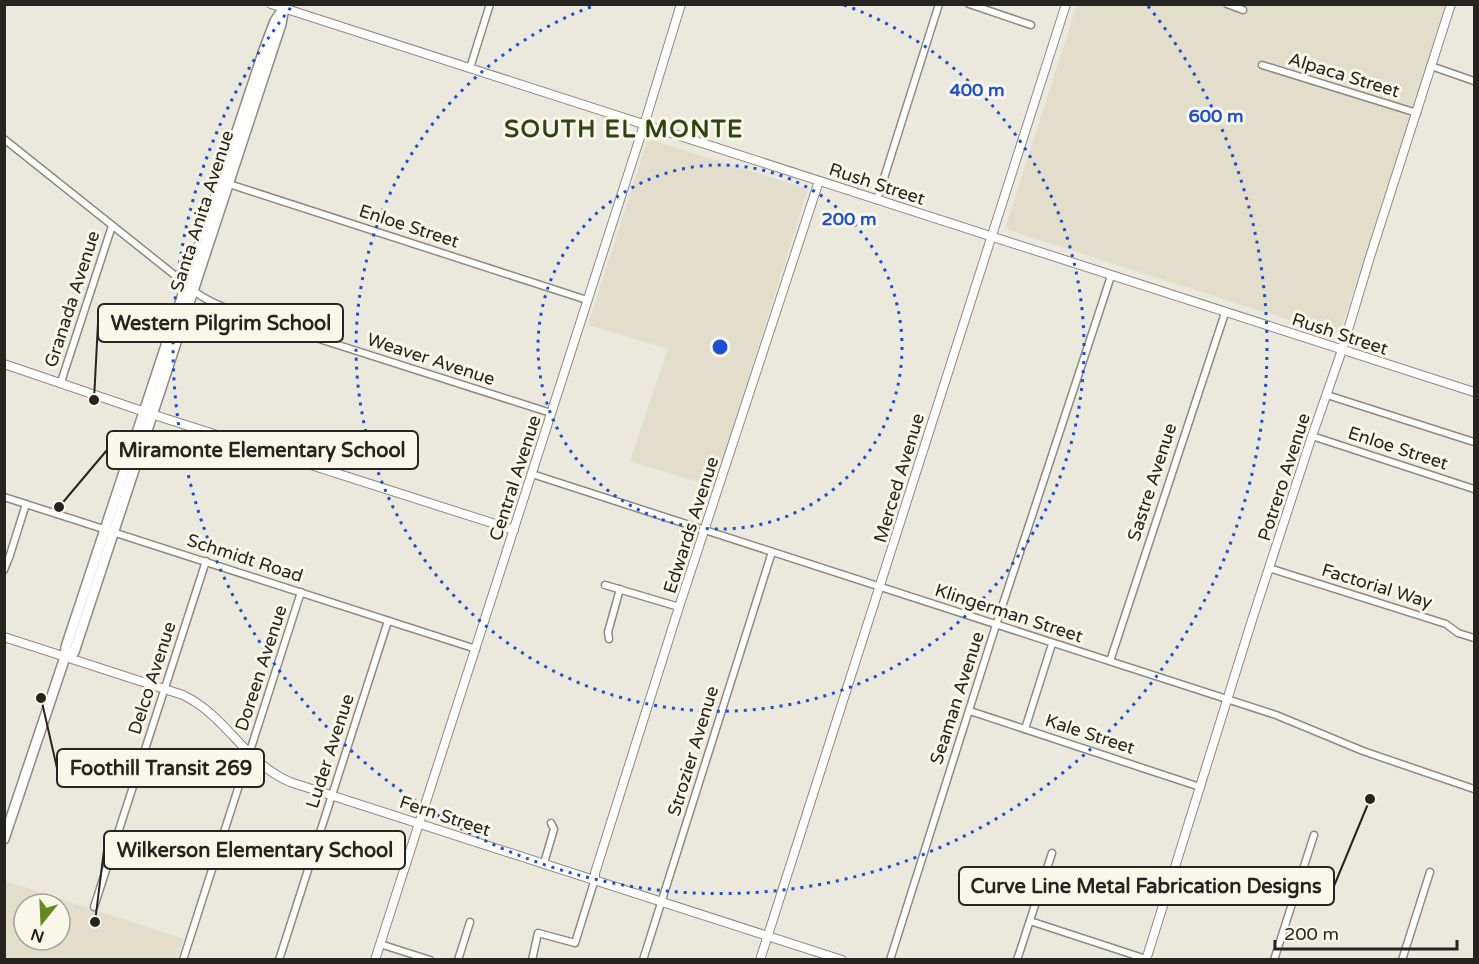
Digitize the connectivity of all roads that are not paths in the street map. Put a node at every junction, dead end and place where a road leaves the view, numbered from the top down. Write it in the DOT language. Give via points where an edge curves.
graph roads {
  1 [pos="271,4"];
  2 [pos="490,4"];
  3 [pos="681,4"];
  4 [pos="939,4"];
  5 [pos="969,4"];
  6 [pos="1066,4"];
  7 [pos="1227,4"];
  8 [pos="1450,5"];
  9 [pos="284,7"];
  10 [pos="1243,10"];
  11 [pos="1031,25"];
  12 [pos="1262,65"];
  13 [pos="1431,66"];
  14 [pos="470,68"];
  15 [pos="1474,81"];
  16 [pos="1417,113"];
  17 [pos="644,125"];
  18 [pos="4,139"];
  19 [pos="819,181"];
  20 [pos="225,183"];
  21 [pos="877,200"];
  22 [pos="112,226"];
  23 [pos="992,237"];
  24 [pos="1111,276"];
  25 [pos="190,289"];
  26 [pos="587,300"];
  27 [pos="1225,313"];
  28 [pos="1342,350"];
  29 [pos="4,364"];
  30 [pos="61,382"];
  31 [pos="1474,392"];
  32 [pos="1327,395"];
  33 [pos="149,413"];
  34 [pos="551,413"];
  35 [pos="1312,436"];
  36 [pos="1474,442"];
  37 [pos="532,474"];
  38 [pos="1474,489"];
  39 [pos="4,497"];
  40 [pos="26,504"];
  41 [pos="110,530"];
  42 [pos="514,530"];
  43 [pos="705,530"];
  44 [pos="772,552"];
  45 [pos="206,561"];
  46 [pos="1269,568"];
  47 [pos="4,570"];
  48 [pos="605,585"];
  49 [pos="880,587"];
  50 [pos="620,589"];
  51 [pos="301,592"];
  52 [pos="679,607"];
  53 [pos="388,621"];
  54 [pos="996,625"];
  55 [pos="4,637"];
  56 [pos="1474,638"];
  57 [pos="609,639"];
  58 [pos="1052,644"];
  59 [pos="476,649"];
  60 [pos="66,657"];
  61 [pos="1110,661"];
  62 [pos="165,689"];
  63 [pos="1227,699"];
  64 [pos="970,711"];
  65 [pos="1025,729"];
  66 [pos="249,754"];
  67 [pos="1200,787"];
  68 [pos="1474,789"];
  69 [pos="332,795"];
  70 [pos="551,823"];
  71 [pos="419,824"];
  72 [pos="1314,835"];
  73 [pos="4,839"];
  74 [pos="1052,853"];
  75 [pos="544,863"];
  76 [pos="1430,873"];
  77 [pos="595,879"];
  78 [pos="663,902"];
  79 [pos="94,907"];
  80 [pos="1030,921"];
  81 [pos="470,922"];
  82 [pos="768,936"];
  83 [pos="380,944"];
  84 [pos="1146,959"];
  85 [pos="183,960"];
  86 [pos="279,960"];
  87 [pos="375,960"];
  88 [pos="430,960"];
  89 [pos="458,960"];
  90 [pos="532,960"];
  91 [pos="643,960"];
  92 [pos="760,960"];
  93 [pos="842,960"];
  94 [pos="890,960"];
  95 [pos="1017,960"];
  96 [pos="1274,960"];
  97 [pos="1402,960"];
  1 -- 9 [label="street, Rush Street"];
  2 -- 14 [label="street"];
  3 -- 17 [label="street, Central Avenue"];
  4 -- 21 [label="street"];
  5 -- 11 [label="street"];
  6 -- 23 [label="street, Merced Avenue"];
  7 -- 10 [label="street"];
  8 -- 13 [label="street, Potrero Avenue"];
  9 -- 14 [label="street, Rush Street"];
  9 -- 20 [label="main road, Santa Anita Avenue"];
  12 -- 16 [label="street, Alpaca Street"];
  13 -- 15 [label="street"];
  13 -- 16 [label="street, Potrero Avenue"];
  14 -- 17 [label="street, Rush Street"];
  16 -- 28 [label="street, Potrero Avenue"];
  17 -- 19 [label="street, Rush Street"];
  17 -- 26 [label="street, Central Avenue"];
  18 -- 22 [label="street, Weaver Avenue"];
  19 -- 21 [label="street, Rush Street"];
  19 -- 43 [label="street, Edwards Avenue"];
  20 -- 25 [label="main road, Santa Anita Avenue"];
  20 -- 26 [label="street, Enloe Street"];
  21 -- 23 [label="street, Rush Street"];
  22 -- 25 [label="street, Weaver Avenue"];
  22 -- 30 [label="street, Granada Avenue"];
  23 -- 24 [label="street, Rush Street"];
  23 -- 49 [label="street, Merced Avenue"];
  24 -- 27 [label="street, Rush Street"];
  24 -- 54 [label="street, Seaman Avenue"];
  25 -- 33 [label="main road, Santa Anita Avenue"];
  25 -- 34 [label="street, Weaver Avenue" via="238,313"];
  26 -- 34 [label="street, Central Avenue"];
  27 -- 28 [label="street, Rush Street"];
  27 -- 61 [label="street, Sastre Avenue"];
  28 -- 31 [label="street, Rush Street"];
  28 -- 32 [label="street, Potrero Avenue"];
  29 -- 30 [label="street"];
  30 -- 33 [label="street"];
  32 -- 35 [label="street, Potrero Avenue"];
  32 -- 36 [label="street, Enloe Street"];
  33 -- 41 [label="main road, Santa Anita Avenue"];
  33 -- 42 [label="street"];
  34 -- 37 [label="street, Central Avenue"];
  35 -- 38 [label="street, Enloe Street"];
  35 -- 46 [label="street, Potrero Avenue"];
  37 -- 42 [label="street, Central Avenue"];
  37 -- 43 [label="street, Klingerman Street"];
  39 -- 40 [label="street, Schmidt Road"];
  40 -- 41 [label="street, Schmidt Road"];
  40 -- 47 [label="street"];
  41 -- 45 [label="street, Schmidt Road"];
  41 -- 60 [label="main road, Santa Anita Avenue" via="74,652"];
  42 -- 59 [label="street, Central Avenue"];
  43 -- 44 [label="street, Klingerman Street"];
  43 -- 52 [label="street, Edwards Avenue"];
  44 -- 49 [label="street, Klingerman Street"];
  44 -- 78 [label="street, Strozier Avenue"];
  45 -- 51 [label="street, Schmidt Road"];
  45 -- 62 [label="street, Delco Avenue"];
  46 -- 56 [label="street, Factorial Way" via="1446,624"];
  46 -- 63 [label="street, Potrero Avenue"];
  48 -- 50 [label="street"];
  49 -- 54 [label="street, Klingerman Street"];
  49 -- 82 [label="street, Merced Avenue"];
  50 -- 52 [label="street"];
  50 -- 57 [label="street"];
  51 -- 53 [label="street, Schmidt Road"];
  51 -- 66 [label="street, Doreen Avenue"];
  52 -- 77 [label="street, Edwards Avenue"];
  53 -- 59 [label="street, Schmidt Road"];
  53 -- 69 [label="street, Luder Avenue"];
  54 -- 58 [label="street, Klingerman Street"];
  54 -- 64 [label="street, Seaman Avenue"];
  55 -- 60 [label="street, Fern Street"];
  58 -- 61 [label="street, Klingerman Street"];
  58 -- 65 [label="street"];
  59 -- 71 [label="street, Central Avenue"];
  60 -- 62 [label="street, Fern Street"];
  60 -- 73 [label="main road, Santa Anita Avenue"];
  61 -- 63 [label="street, Klingerman Street"];
  62 -- 66 [label="street, Fern Street" via="203,706"];
  62 -- 79 [label="street, Delco Avenue"];
  63 -- 67 [label="street, Potrero Avenue"];
  63 -- 68 [label="street, Klingerman Street" via="1296,722 1363,752"];
  64 -- 65 [label="street, Kale Street"];
  64 -- 94 [label="street, Seaman Avenue"];
  65 -- 67 [label="street, Kale Street"];
  66 -- 69 [label="street, Fern Street" via="274,775"];
  66 -- 85 [label="street, Doreen Avenue"];
  67 -- 84 [label="street, Potrero Avenue"];
  69 -- 71 [label="street, Fern Street"];
  69 -- 86 [label="street, Luder Avenue"];
  70 -- 75 [label="street" via="554,829"];
  71 -- 75 [label="street, Fern Street"];
  71 -- 83 [label="street, Central Avenue"];
  72 -- 96 [label="street"];
  74 -- 80 [label="street"];
  75 -- 77 [label="street, Fern Street"];
  76 -- 97 [label="street"];
  77 -- 78 [label="street, Fern Street"];
  77 -- 90 [label="street" via="574,943 538,933"];
  78 -- 82 [label="street, Fern Street"];
  78 -- 91 [label="street, Strozier Avenue"];
  80 -- 84 [label="street"];
  80 -- 95 [label="street"];
  81 -- 89 [label="street"];
  82 -- 92 [label="street, Merced Avenue"];
  82 -- 93 [label="street, Fern Street"];
  83 -- 87 [label="street, Central Avenue"];
  83 -- 88 [label="street"];
}
